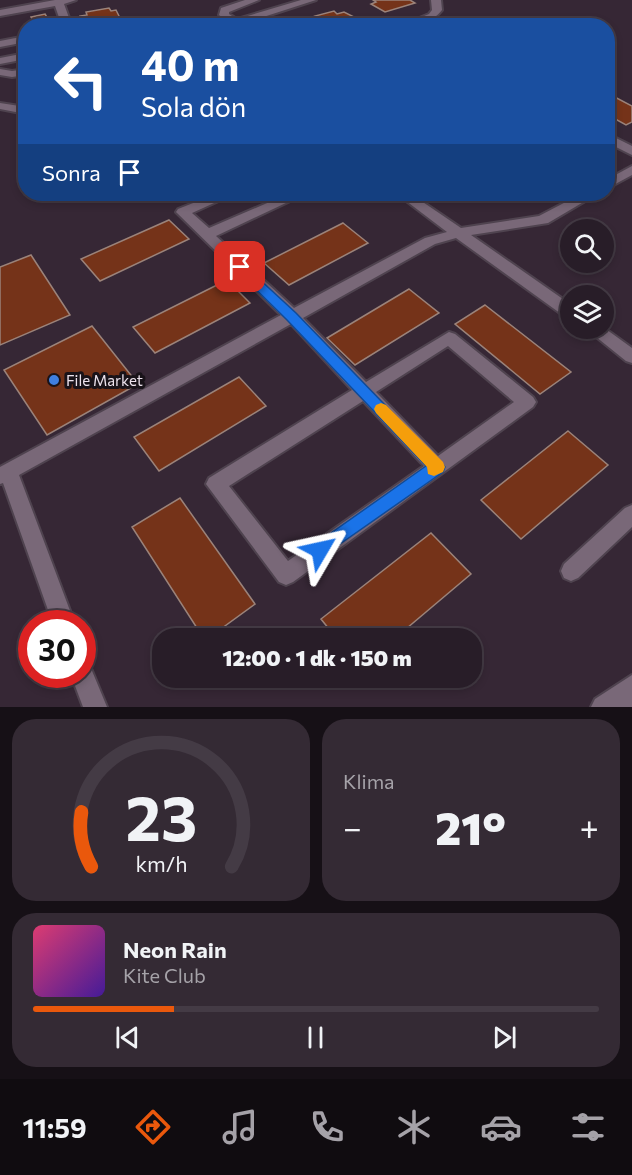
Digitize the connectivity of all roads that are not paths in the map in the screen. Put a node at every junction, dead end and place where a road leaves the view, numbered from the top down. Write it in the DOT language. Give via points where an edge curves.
graph roads {
  1 [pos="71,0"];
  2 [pos="254,0"];
  3 [pos="311,0"];
  4 [pos="436,0"];
  5 [pos="59,2"];
  6 [pos="0,13"];
  7 [pos="64,18"];
  8 [pos="228,18"];
  9 [pos="253,18"];
  10 [pos="427,18"];
  11 [pos="18,41"];
  12 [pos="0,44"];
  13 [pos="18,58"];
  14 [pos="0,61"];
  15 [pos="0,72"];
  16 [pos="18,74"];
  17 [pos="0,106"];
  18 [pos="18,109"];
  19 [pos="615,142"];
  20 [pos="632,151"];
  21 [pos="632,170"];
  22 [pos="615,180"];
  23 [pos="210,201"];
  24 [pos="282,201"];
  25 [pos="413,201"];
  26 [pos="577,201"];
  27 [pos="458,233"];
  28 [pos="206,235"];
  29 [pos="560,305"];
  30 [pos="292,316"];
  31 [pos="607,339"];
  32 [pos="632,357"];
  33 [pos="364,391"];
  34 [pos="437,467"];
  35 [pos="4,473"];
  36 [pos="632,514"];
  37 [pos="571,571"];
  38 [pos="58,610"];
  39 [pos="88,688"];
  40 [pos="95,707"];
  1 -- 5 [label="street"];
  2 -- 8 [label="street" via="224,9"];
  3 -- 9 [label="street"];
  4 -- 10 [label="street" via="437,10"];
  5 -- 6 [label="street"];
  5 -- 7 [label="street"];
  11 -- 12 [label="street"];
  13 -- 14 [label="street"];
  15 -- 16 [label="street"];
  17 -- 18 [label="street"];
  19 -- 20 [label="street"];
  21 -- 22 [label="street"];
  23 -- 28 [label="street" via="183,212"];
  24 -- 28 [label="street"];
  25 -- 27 [label="street"];
  26 -- 27 [label="street" via="543,220"];
  27 -- 29 [label="street"];
  27 -- 30 [label="street" via="430,241"];
  28 -- 30 [label="street"];
  30 -- 33 [label="street"];
  30 -- 35 [label="street"];
  31 -- 32 [label="street"];
  33 -- 34 [label="street"];
  33 -- 34 [label="street" via="449,338 526,402"];
  33 -- 34 [label="street" via="216,484 286,575"];
  35 -- 38 [label="street"];
  36 -- 37 [label="street"];
  39 -- 40 [label="street"];
}
